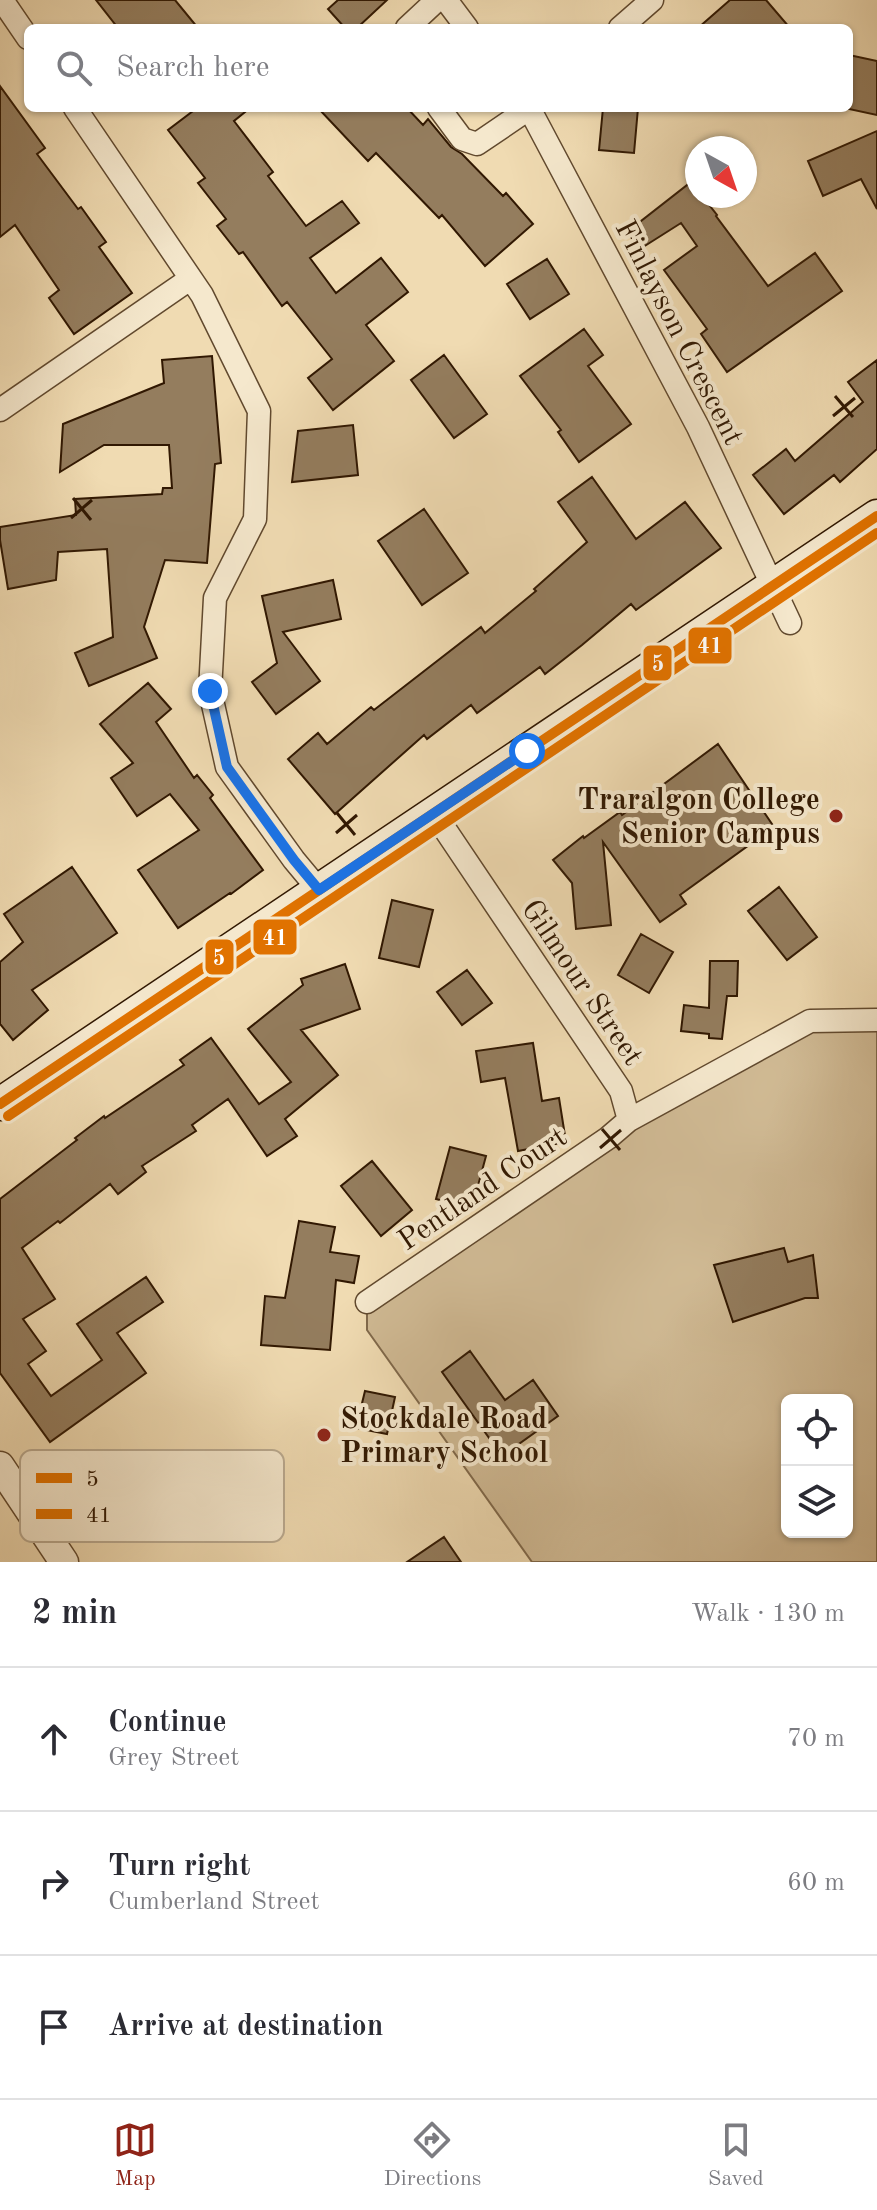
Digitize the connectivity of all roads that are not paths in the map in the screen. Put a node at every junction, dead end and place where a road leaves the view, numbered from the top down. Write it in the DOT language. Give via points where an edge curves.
graph roads {
  1 [pos="2,0"];
  2 [pos="437,0"];
  3 [pos="446,0"];
  4 [pos="652,0"];
  5 [pos="411,24"];
  6 [pos="464,24"];
  7 [pos="625,24"];
  8 [pos="24,32"];
  9 [pos="78,112"];
  10 [pos="442,112"];
  11 [pos="523,112"];
  12 [pos="531,112"];
  13 [pos="190,279"];
  14 [pos="0,410"];
  15 [pos="877,516"];
  16 [pos="772,586"];
  17 [pos="790,623"];
  18 [pos="434,813"];
  19 [pos="319,890"];
  20 [pos="877,1020"];
  21 [pos="0,1104"];
  22 [pos="629,1120"];
  23 [pos="367,1302"];
  24 [pos="0,1466"];
  25 [pos="20,1496"];
  26 [pos="51,1542"];
  27 [pos="64,1562"];
  1 -- 8 [label="street"];
  2 -- 5 [label="street"];
  3 -- 6 [label="street"];
  4 -- 7 [label="street"];
  9 -- 13 [label="street"];
  10 -- 11 [label="street, Finlayson Crescent" via="462,139 477,144"];
  12 -- 16 [label="street, Finlayson Crescent" via="698,427"];
  13 -- 14 [label="street"];
  13 -- 19 [label="street" via="259,411 255,519 215,598 210,691 227,767"];
  15 -- 16 [label="main road"];
  16 -- 17 [label="street, Finlayson Crescent"];
  16 -- 18 [label="main road"];
  18 -- 19 [label="main road"];
  18 -- 22 [label="street, Gilmour Street" via="621,1091"];
  19 -- 21 [label="main road"];
  20 -- 22 [label="street" via="810,1021"];
  22 -- 23 [label="street, Pentland Court"];
  24 -- 25 [label="street"];
  26 -- 27 [label="street"];
}
